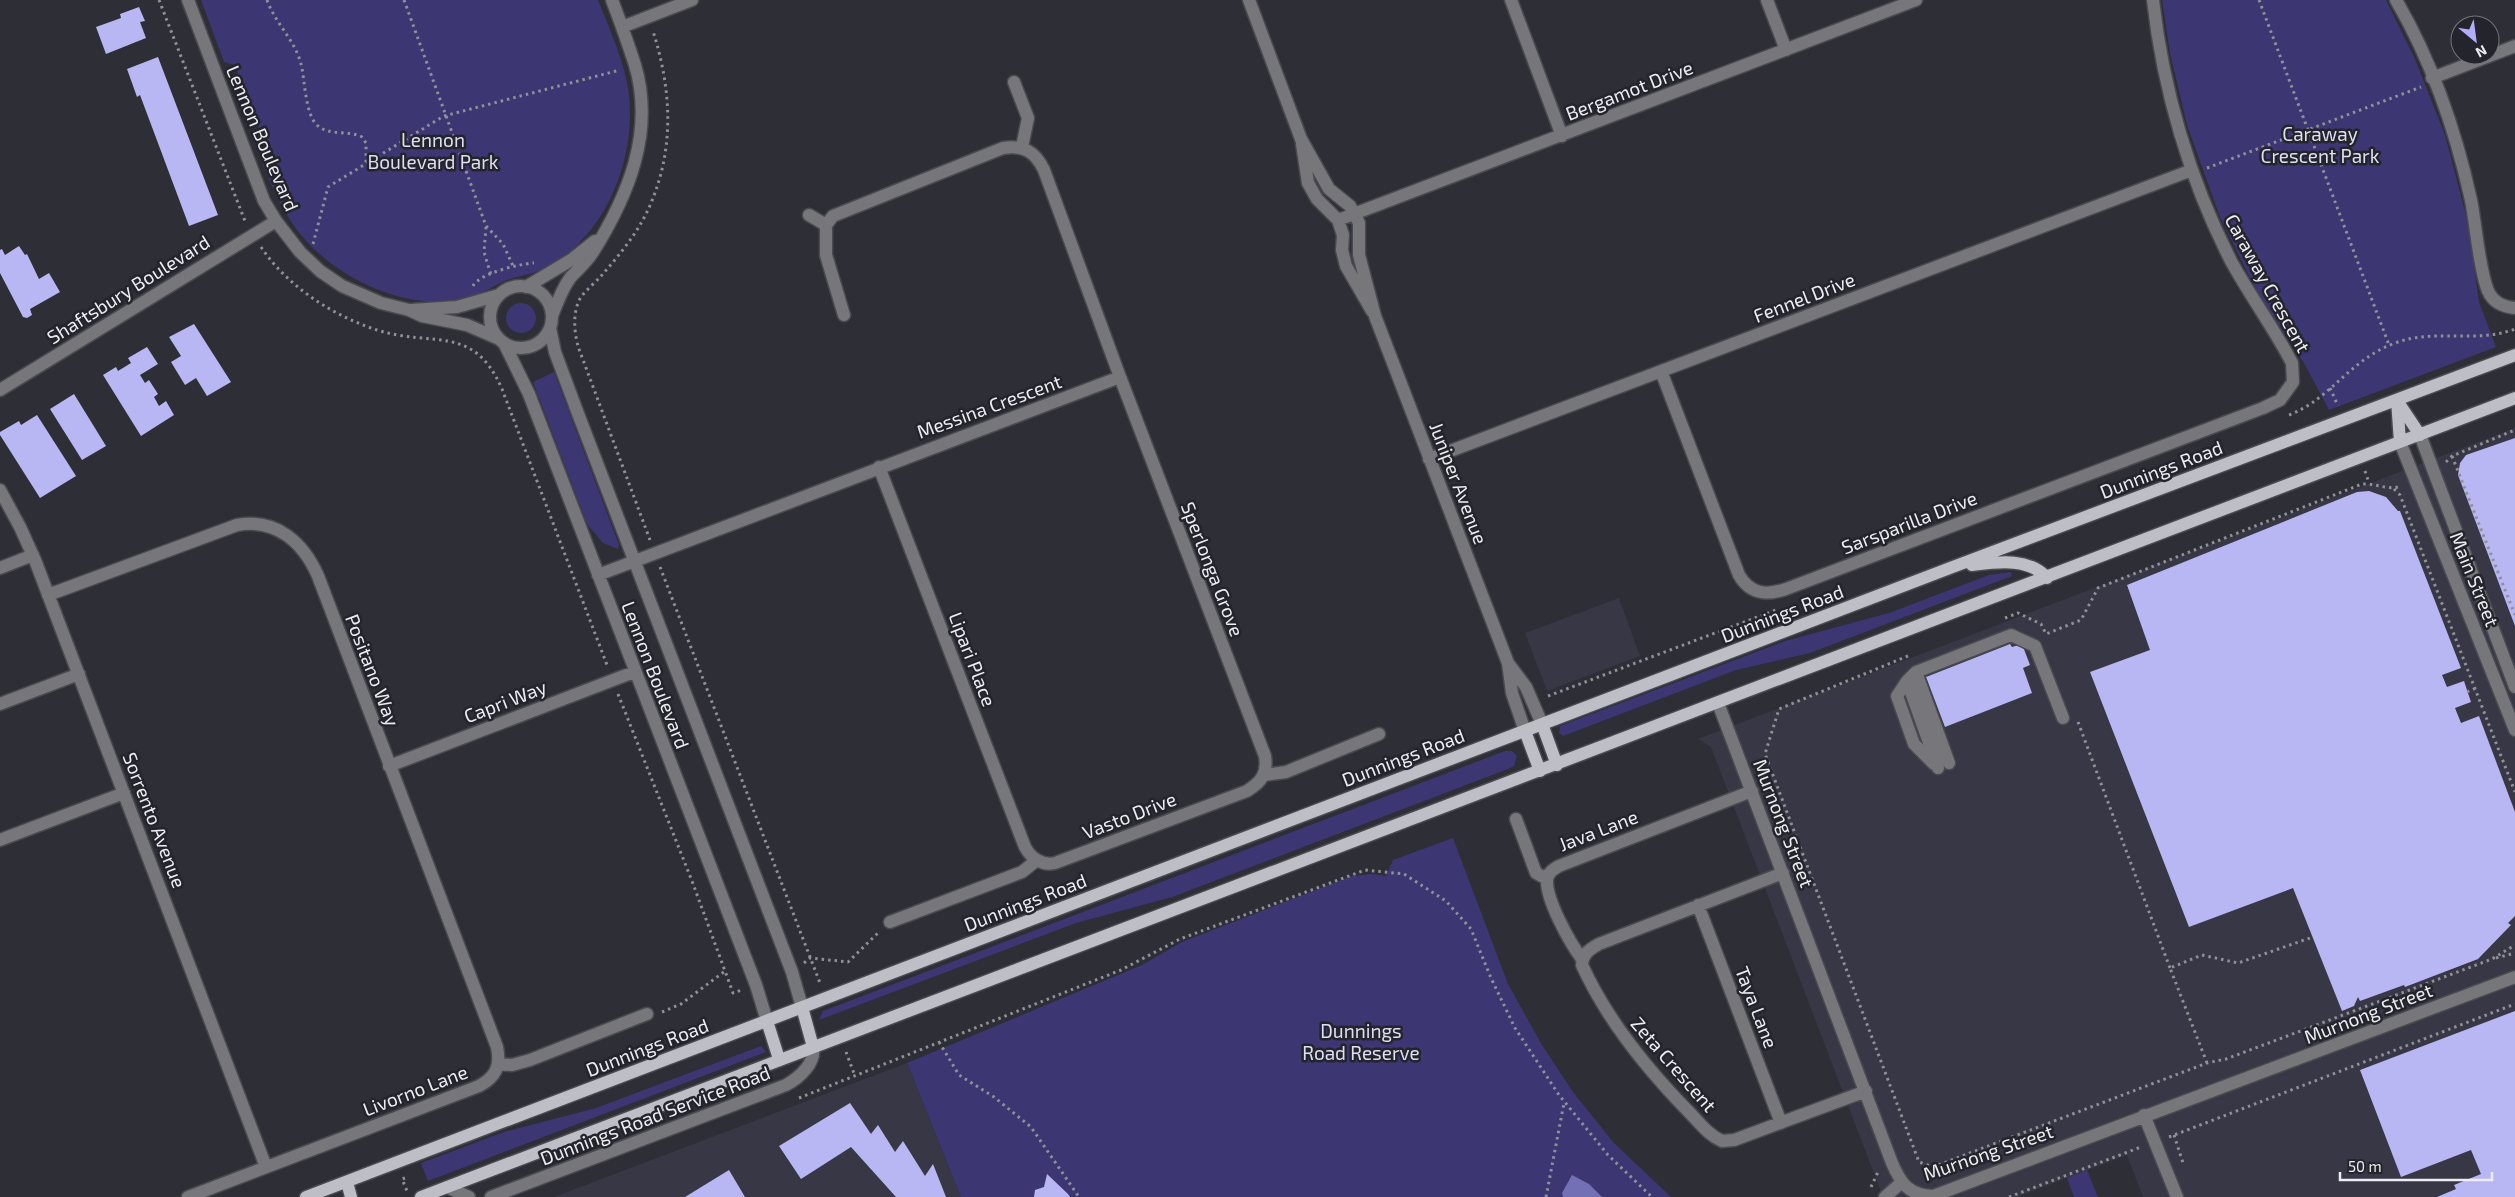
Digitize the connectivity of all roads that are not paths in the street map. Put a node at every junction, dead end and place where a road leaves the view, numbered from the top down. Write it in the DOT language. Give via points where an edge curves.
graph roads {
  1 [pos="188,0"];
  2 [pos="612,0"];
  3 [pos="692,0"];
  4 [pos="1248,0"];
  5 [pos="1511,0"];
  6 [pos="1767,0"];
  7 [pos="1916,0"];
  8 [pos="2153,0"];
  9 [pos="2396,0"];
  10 [pos="622,27"];
  11 [pos="2515,46"];
  12 [pos="1786,50"];
  13 [pos="2432,78"];
  14 [pos="1014,82"];
  15 [pos="1562,136"];
  16 [pos="1301,138"];
  17 [pos="1022,147"];
  18 [pos="2192,170"];
  19 [pos="1355,214"];
  20 [pos="809,215"];
  21 [pos="1338,220"];
  22 [pos="276,221"];
  23 [pos="826,225"];
  24 [pos="604,232"];
  25 [pos="526,286"];
  26 [pos="499,295"];
  27 [pos="2515,308"];
  28 [pos="409,310"];
  29 [pos="844,315"];
  30 [pos="1375,316"];
  31 [pos="551,322"];
  32 [pos="501,341"];
  33 [pos="2515,355"];
  34 [pos="1661,370"];
  35 [pos="1120,377"];
  36 [pos="2294,382"];
  37 [pos="0,390"];
  38 [pos="2515,398"];
  39 [pos="2397,400"];
  40 [pos="2420,435"];
  41 [pos="2400,442"];
  42 [pos="1429,459"];
  43 [pos="879,467"];
  44 [pos="0,490"];
  45 [pos="33,555"];
  46 [pos="634,562"];
  47 [pos="0,568"];
  48 [pos="1950,568"];
  49 [pos="598,575"];
  50 [pos="2048,578"];
  51 [pos="48,595"];
  52 [pos="1508,663"];
  53 [pos="634,672"];
  54 [pos="79,674"];
  55 [pos="1912,677"];
  56 [pos="2515,687"];
  57 [pos="1718,703"];
  58 [pos="0,704"];
  59 [pos="2069,716"];
  60 [pos="1542,724"];
  61 [pos="2515,730"];
  62 [pos="1525,731"];
  63 [pos="1379,734"];
  64 [pos="1557,765"];
  65 [pos="389,766"];
  66 [pos="1540,771"];
  67 [pos="1264,776"];
  68 [pos="1752,791"];
  69 [pos="124,793"];
  70 [pos="1516,819"];
  71 [pos="0,840"];
  72 [pos="1037,860"];
  73 [pos="1782,873"];
  74 [pos="1547,879"];
  75 [pos="1698,905"];
  76 [pos="890,922"];
  77 [pos="1582,959"];
  78 [pos="2515,977"];
  79 [pos="802,1007"];
  80 [pos="647,1014"];
  81 [pos="767,1021"];
  82 [pos="814,1047"];
  83 [pos="779,1059"];
  84 [pos="498,1064"];
  85 [pos="1866,1091"];
  86 [pos="2144,1115"];
  87 [pos="1781,1124"];
  88 [pos="266,1167"];
  89 [pos="346,1182"];
  90 [pos="1901,1183"];
  91 [pos="447,1187"];
  92 [pos="322,1194"];
  93 [pos="1912,1195"];
  94 [pos="188,1197"];
  95 [pos="306,1197"];
  96 [pos="352,1197"];
  97 [pos="421,1197"];
  98 [pos="469,1197"];
  99 [pos="491,1197"];
  100 [pos="1885,1197"];
  101 [pos="2177,1197"];
  1 -- 22 [label="street, Lennon Boulevard" via="257,183"];
  2 -- 10 [label="street"];
  3 -- 10 [label="street"];
  4 -- 16 [label="street"];
  5 -- 15 [label="street"];
  6 -- 12 [label="street"];
  7 -- 12 [label="street, Bergamot Drive"];
  8 -- 18 [label="street, Caraway Crescent" via="2167,81"];
  9 -- 13 [label="street"];
  10 -- 24 [label="street" via="635,66 642,102 640,145 625,194"];
  11 -- 13 [label="street"];
  12 -- 15 [label="street, Bergamot Drive"];
  13 -- 27 [label="street" via="2464,171 2487,288 2491,297 2500,304"];
  14 -- 17 [label="street" via="1028,118"];
  15 -- 19 [label="street, Bergamot Drive"];
  16 -- 19 [label="street" via="1329,189"];
  16 -- 21 [label="street" via="1308,183 1317,199"];
  17 -- 23 [label="street" via="1003,148 841,211"];
  17 -- 35 [label="street" via="1034,153 1044,170"];
  18 -- 34 [label="street, Fennel Drive"];
  18 -- 36 [label="street, Caraway Crescent" via="2231,261 2292,363"];
  19 -- 21 [label="street, Bergamot Drive"];
  19 -- 30 [label="street, Juniper Avenue" via="1359,224 1361,265"];
  20 -- 23 [label="street"];
  21 -- 30 [label="street, Juniper Avenue" via="1346,266"];
  22 -- 28 [label="street, Lennon Boulevard" via="309,261 342,286 381,303"];
  22 -- 37 [label="street, Shaftsbury Boulevard"];
  23 -- 29 [label="street" via="826,255"];
  24 -- 25 [label="street" via="587,249"];
  24 -- 31 [label="street" via="592,253 570,279"];
  25 -- 26 [label="street" via="511,288"];
  25 -- 31 [label="street" via="544,296 549,304"];
  26 -- 28 [label="street, Lennon Boulevard" via="457,306"];
  26 -- 32 [label="street" via="490,308 489,319 491,329"];
  28 -- 32 [label="street, Lennon Boulevard" via="422,316 467,325"];
  30 -- 42 [label="street, Juniper Avenue"];
  31 -- 32 [label="street" via="541,341 532,347 520,349"];
  31 -- 46 [label="street, Lennon Boulevard" via="560,366"];
  32 -- 49 [label="street, Lennon Boulevard" via="524,382"];
  33 -- 39 [label="main road, Dunnings Road"];
  34 -- 36 [label="street, Sarsparilla Drive" via="1739,575 1755,591 1768,594 2263,408 2280,400"];
  34 -- 42 [label="street, Fennel Drive"];
  35 -- 43 [label="street, Messina Crescent"];
  35 -- 67 [label="street, Sperlonga Grove" via="1265,756"];
  38 -- 40 [label="main road"];
  39 -- 40 [label="main road"];
  39 -- 41 [label="main road"];
  39 -- 48 [label="main road, Dunnings Road"];
  40 -- 41 [label="main road"];
  40 -- 56 [label="street, Main Street"];
  41 -- 50 [label="main road"];
  41 -- 61 [label="street, Main Street"];
  42 -- 52 [label="street, Juniper Avenue"];
  43 -- 46 [label="street, Messina Crescent"];
  43 -- 72 [label="street, Lipari Place" via="1025,847"];
  44 -- 45 [label="street, Sorrento Avenue"];
  45 -- 47 [label="street"];
  45 -- 51 [label="street, Sorrento Avenue"];
  46 -- 49 [label="street, Messina Crescent"];
  46 -- 79 [label="street, Lennon Boulevard" via="792,972"];
  48 -- 50 [label="main road" via="2016,562 2042,571"];
  48 -- 60 [label="main road, Dunnings Road"];
  49 -- 53 [label="street, Lennon Boulevard"];
  50 -- 57 [label="main road"];
  51 -- 54 [label="street, Sorrento Avenue"];
  51 -- 65 [label="street, Positano Way" via="237,525 260,524 282,531 312,562"];
  52 -- 60 [label="street, Juniper Avenue" via="1526,687"];
  52 -- 62 [label="street, Juniper Avenue" via="1512,693"];
  53 -- 65 [label="street, Capri Way"];
  53 -- 81 [label="street, Lennon Boulevard" via="756,985"];
  54 -- 58 [label="street"];
  54 -- 69 [label="street, Sorrento Avenue"];
  55 -- 55 [label="street" via="1943,765 1914,744 1897,696"];
  55 -- 59 [label="street" via="2011,635 2035,646"];
  57 -- 64 [label="main road"];
  57 -- 68 [label="street, Murnong Street"];
  60 -- 62 [label="main road, Dunnings Road"];
  60 -- 64 [label="main road"];
  62 -- 66 [label="main road"];
  62 -- 79 [label="main road, Dunnings Road"];
  63 -- 67 [label="street, Vasto Drive" via="1286,772"];
  64 -- 66 [label="main road"];
  65 -- 84 [label="street, Positano Way" via="497,1047"];
  66 -- 82 [label="main road"];
  67 -- 72 [label="street, Vasto Drive" via="1247,791 1064,860 1051,864"];
  68 -- 73 [label="street, Murnong Street"];
  68 -- 74 [label="street, Java Lane" via="1558,866 1550,871"];
  69 -- 71 [label="street"];
  69 -- 88 [label="street, Sorrento Avenue"];
  70 -- 74 [label="street" via="1536,873"];
  72 -- 76 [label="street" via="1011,876"];
  73 -- 75 [label="street"];
  73 -- 85 [label="street, Murnong Street"];
  74 -- 77 [label="street" via="1548,890 1568,940"];
  75 -- 77 [label="street" via="1599,944"];
  75 -- 87 [label="street, Taya Lane"];
  77 -- 87 [label="street, Zeta Crescent" via="1586,974 1612,1020 1670,1093 1714,1137 1722,1141 1734,1140"];
  78 -- 86 [label="street, Murnong Street" via="2235,1084"];
  79 -- 81 [label="main road, Dunnings Road"];
  79 -- 82 [label="main road"];
  80 -- 84 [label="street" via="530,1060 512,1065"];
  81 -- 83 [label="main road"];
  81 -- 89 [label="main road, Dunnings Road"];
  82 -- 83 [label="main road"];
  82 -- 99 [label="street, Dunnings Road Service Road" via="804,1071 786,1085"];
  83 -- 91 [label="main road"];
  84 -- 88 [label="street, Livorno Lane" via="493,1077 479,1086"];
  85 -- 87 [label="street, Zeta Crescent"];
  85 -- 90 [label="street, Murnong Street"];
  86 -- 93 [label="street, Murnong Street" via="1933,1196"];
  86 -- 101 [label="street"];
  88 -- 94 [label="street, Livorno Lane"];
  89 -- 92 [label="main road, Dunnings Road"];
  89 -- 96 [label="main road"];
  90 -- 93 [label="street, Murnong Street"];
  90 -- 100 [label="street"];
  91 -- 97 [label="main road"];
  91 -- 98 [label="street"];
  92 -- 95 [label="main road, Dunnings Road"];
}
